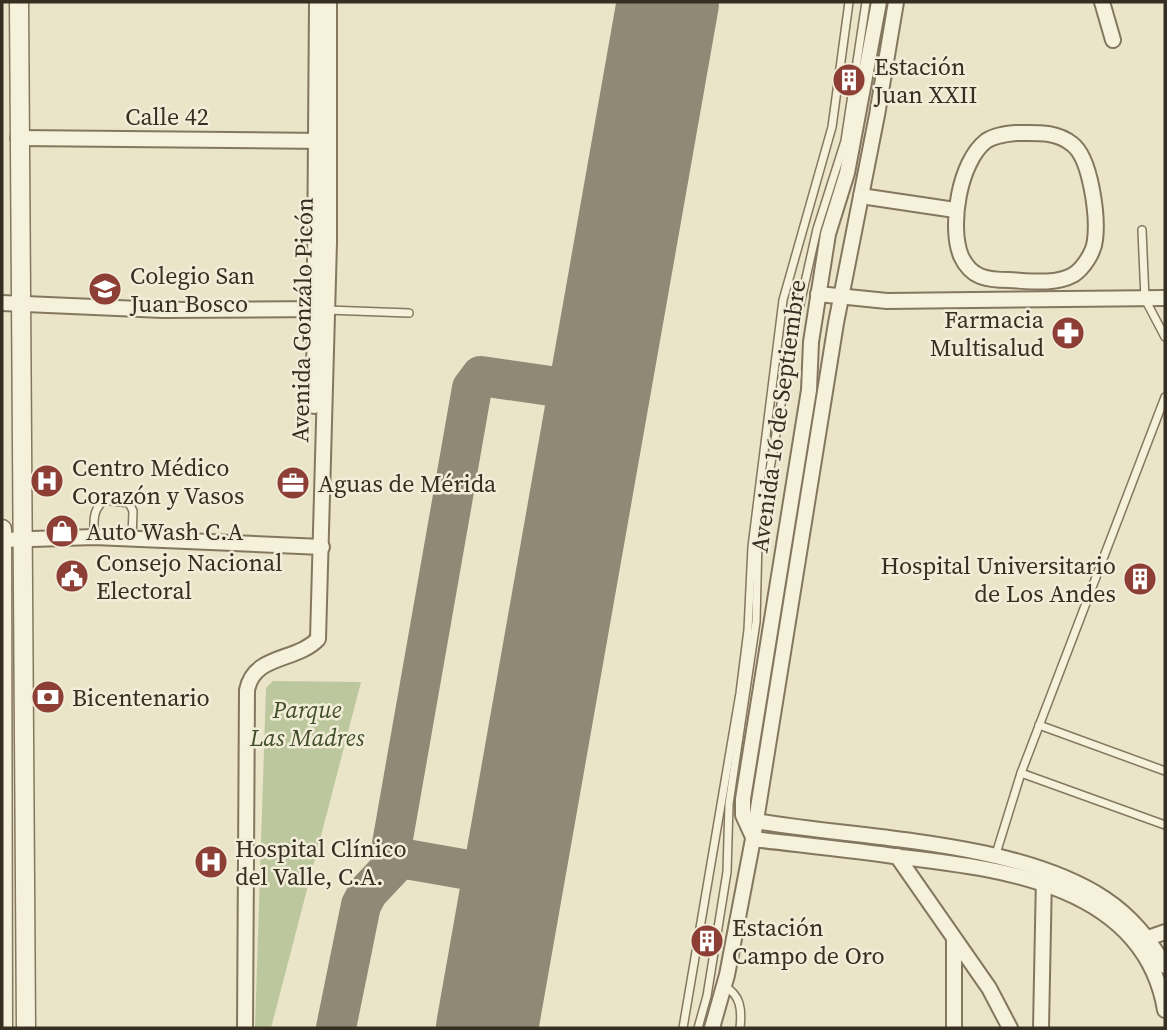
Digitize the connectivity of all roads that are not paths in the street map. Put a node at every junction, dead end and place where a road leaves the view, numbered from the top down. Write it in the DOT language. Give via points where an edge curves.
graph roads {
  1 [pos="19,2"];
  2 [pos="317,2"];
  3 [pos="329,2"];
  4 [pos="849,2"];
  5 [pos="866,2"];
  6 [pos="879,2"];
  7 [pos="896,2"];
  8 [pos="1102,2"];
  9 [pos="1113,40"];
  10 [pos="18,138"];
  11 [pos="321,141"];
  12 [pos="861,196"];
  13 [pos="955,210"];
  14 [pos="1142,230"];
  15 [pos="818,294"];
  16 [pos="842,298"];
  17 [pos="1165,298"];
  18 [pos="1145,299"];
  19 [pos="2,303"];
  20 [pos="21,304"];
  21 [pos="320,309"];
  22 [pos="409,313"];
  23 [pos="1165,337"];
  24 [pos="1165,397"];
  25 [pos="2,529"];
  26 [pos="94,537"];
  27 [pos="132,538"];
  28 [pos="21,539"];
  29 [pos="2,540"];
  30 [pos="317,546"];
  31 [pos="3,638"];
  32 [pos="3,713"];
  33 [pos="1039,724"];
  34 [pos="1165,771"];
  35 [pos="1021,773"];
  36 [pos="3,774"];
  37 [pos="755,821"];
  38 [pos="1165,825"];
  39 [pos="753,839"];
  40 [pos="897,856"];
  41 [pos="994,861"];
  42 [pos="1044,877"];
  43 [pos="1165,932"];
  44 [pos="1148,938"];
  45 [pos="954,939"];
  46 [pos="1165,966"];
  47 [pos="3,983"];
  48 [pos="724,986"];
  49 [pos="1165,1010"];
  50 [pos="3,1028"];
  51 [pos="26,1028"];
  52 [pos="245,1028"];
  53 [pos="683,1028"];
  54 [pos="698,1028"];
  55 [pos="712,1028"];
  56 [pos="740,1028"];
  57 [pos="954,1028"];
  58 [pos="1010,1028"];
  59 [pos="1041,1028"];
  1 -- 10 [label="street"];
  2 -- 11 [label="street, Avenida Gonzálo Picón"];
  3 -- 11 [label="street, Avenida Gonzálo Picón"];
  4 -- 53 [label="lane" via="832,127 783,300 752,547 740,693"];
  5 -- 54 [label="lane" via="845,141 804,278 761,526 756,622 729,804 727,872"];
  6 -- 15 [label="street, Avenida 16 de Septiembre" via="848,173 828,234"];
  7 -- 12 [label="street, Avenida 16 de Septiembre"];
  8 -- 9 [label="street"];
  10 -- 11 [label="street, Calle 42"];
  10 -- 20 [label="street"];
  11 -- 21 [label="street, Avenida Gonzálo Picón"];
  12 -- 13 [label="street"];
  12 -- 16 [label="street, Avenida 16 de Septiembre"];
  13 -- 13 [label="street" via="970,165 985,142 1016,133 1058,134 1083,155 1091,183 1095,241 1086,262 1061,280 988,280 970,272 961,255 954,231"];
  14 -- 18 [label="lane"];
  15 -- 16 [label="street"];
  15 -- 39 [label="street, Avenida 16 de Septiembre" via="809,390 743,799 743,815"];
  16 -- 18 [label="street"];
  16 -- 37 [label="street, Avenida 16 de Septiembre"];
  17 -- 18 [label="street"];
  18 -- 23 [label="lane"];
  19 -- 20 [label="street"];
  20 -- 21 [label="street" via="163,310"];
  20 -- 28 [label="street"];
  21 -- 22 [label="lane"];
  21 -- 30 [label="street, Avenida Gonzálo Picón"];
  24 -- 33 [label="lane"];
  25 -- 29 [label="street"];
  26 -- 27 [label="street"];
  26 -- 27 [label="lane" via="97,506 104,500 117,500 129,503 134,511"];
  26 -- 28 [label="street"];
  27 -- 30 [label="street"];
  28 -- 29 [label="street"];
  28 -- 51 [label="street"];
  29 -- 31 [label="street"];
  30 -- 52 [label="street, Avenida Gonzálo Picón" via="318,639 298,653 260,666 249,678 247,690"];
  31 -- 32 [label="street"];
  32 -- 36 [label="street"];
  33 -- 34 [label="lane"];
  33 -- 35 [label="lane"];
  35 -- 38 [label="lane"];
  35 -- 41 [label="lane"];
  36 -- 47 [label="street"];
  37 -- 39 [label="street, Avenida 16 de Septiembre"];
  37 -- 41 [label="street"];
  39 -- 40 [label="street"];
  39 -- 48 [label="street, Avenida 16 de Septiembre"];
  40 -- 41 [label="street"];
  40 -- 45 [label="street"];
  41 -- 42 [label="street"];
  42 -- 44 [label="street" via="1086,888 1107,900"];
  42 -- 49 [label="street" via="1087,901 1127,934 1149,964"];
  42 -- 59 [label="street"];
  43 -- 44 [label="street"];
  44 -- 46 [label="street"];
  45 -- 57 [label="street"];
  45 -- 58 [label="street" via="989,988"];
  47 -- 50 [label="street"];
  48 -- 55 [label="street, Avenida 16 de Septiembre"];
  48 -- 56 [label="lane" via="739,1001"];
}
